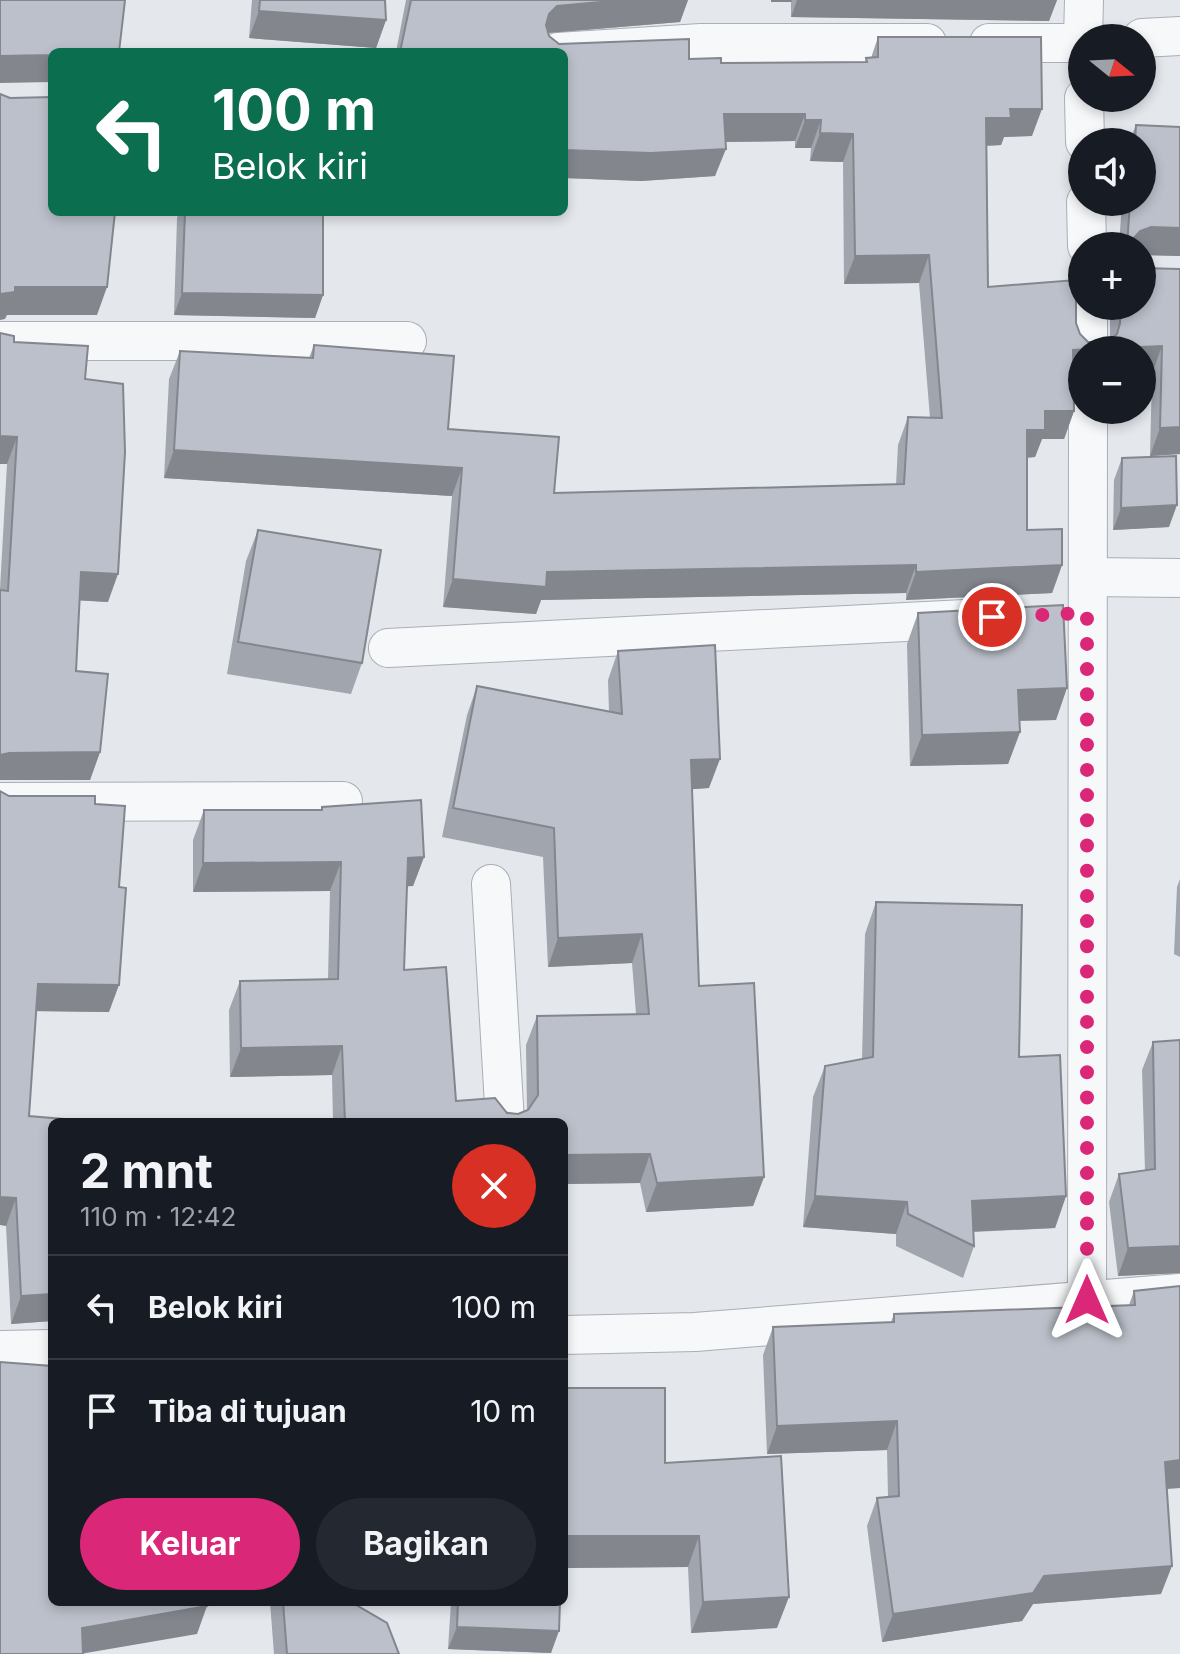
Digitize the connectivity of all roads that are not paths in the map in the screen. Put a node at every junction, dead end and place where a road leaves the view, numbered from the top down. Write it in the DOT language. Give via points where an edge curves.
graph roads {
  1 [pos="1084,0"];
  2 [pos="1083,24"];
  3 [pos="1180,36"];
  4 [pos="1156,37"];
  5 [pos="1068,40"];
  6 [pos="568,51"];
  7 [pos="0,341"];
  8 [pos="407,341"];
  9 [pos="1087,424"];
  10 [pos="1180,578"];
  11 [pos="1077,601"];
  12 [pos="1008,617"];
  13 [pos="388,648"];
  14 [pos="343,801"];
  15 [pos="0,802"];
  16 [pos="491,884"];
  17 [pos="505,1118"];
  18 [pos="1180,1293"];
  19 [pos="1087,1300"];
  20 [pos="568,1335"];
  21 [pos="48,1349"];
  22 [pos="0,1350"];
  1 -- 2 [label="street"];
  3 -- 4 [label="street"];
  5 -- 6 [label="street" via="701,43"];
  7 -- 8 [label="street"];
  9 -- 11 [label="street"];
  10 -- 11 [label="street"];
  11 -- 19 [label="street"];
  12 -- 13 [label="street"];
  14 -- 15 [label="street"];
  16 -- 17 [label="street"];
  18 -- 19 [label="street"];
  19 -- 20 [label="street" via="695,1332"];
  21 -- 22 [label="street"];
}
